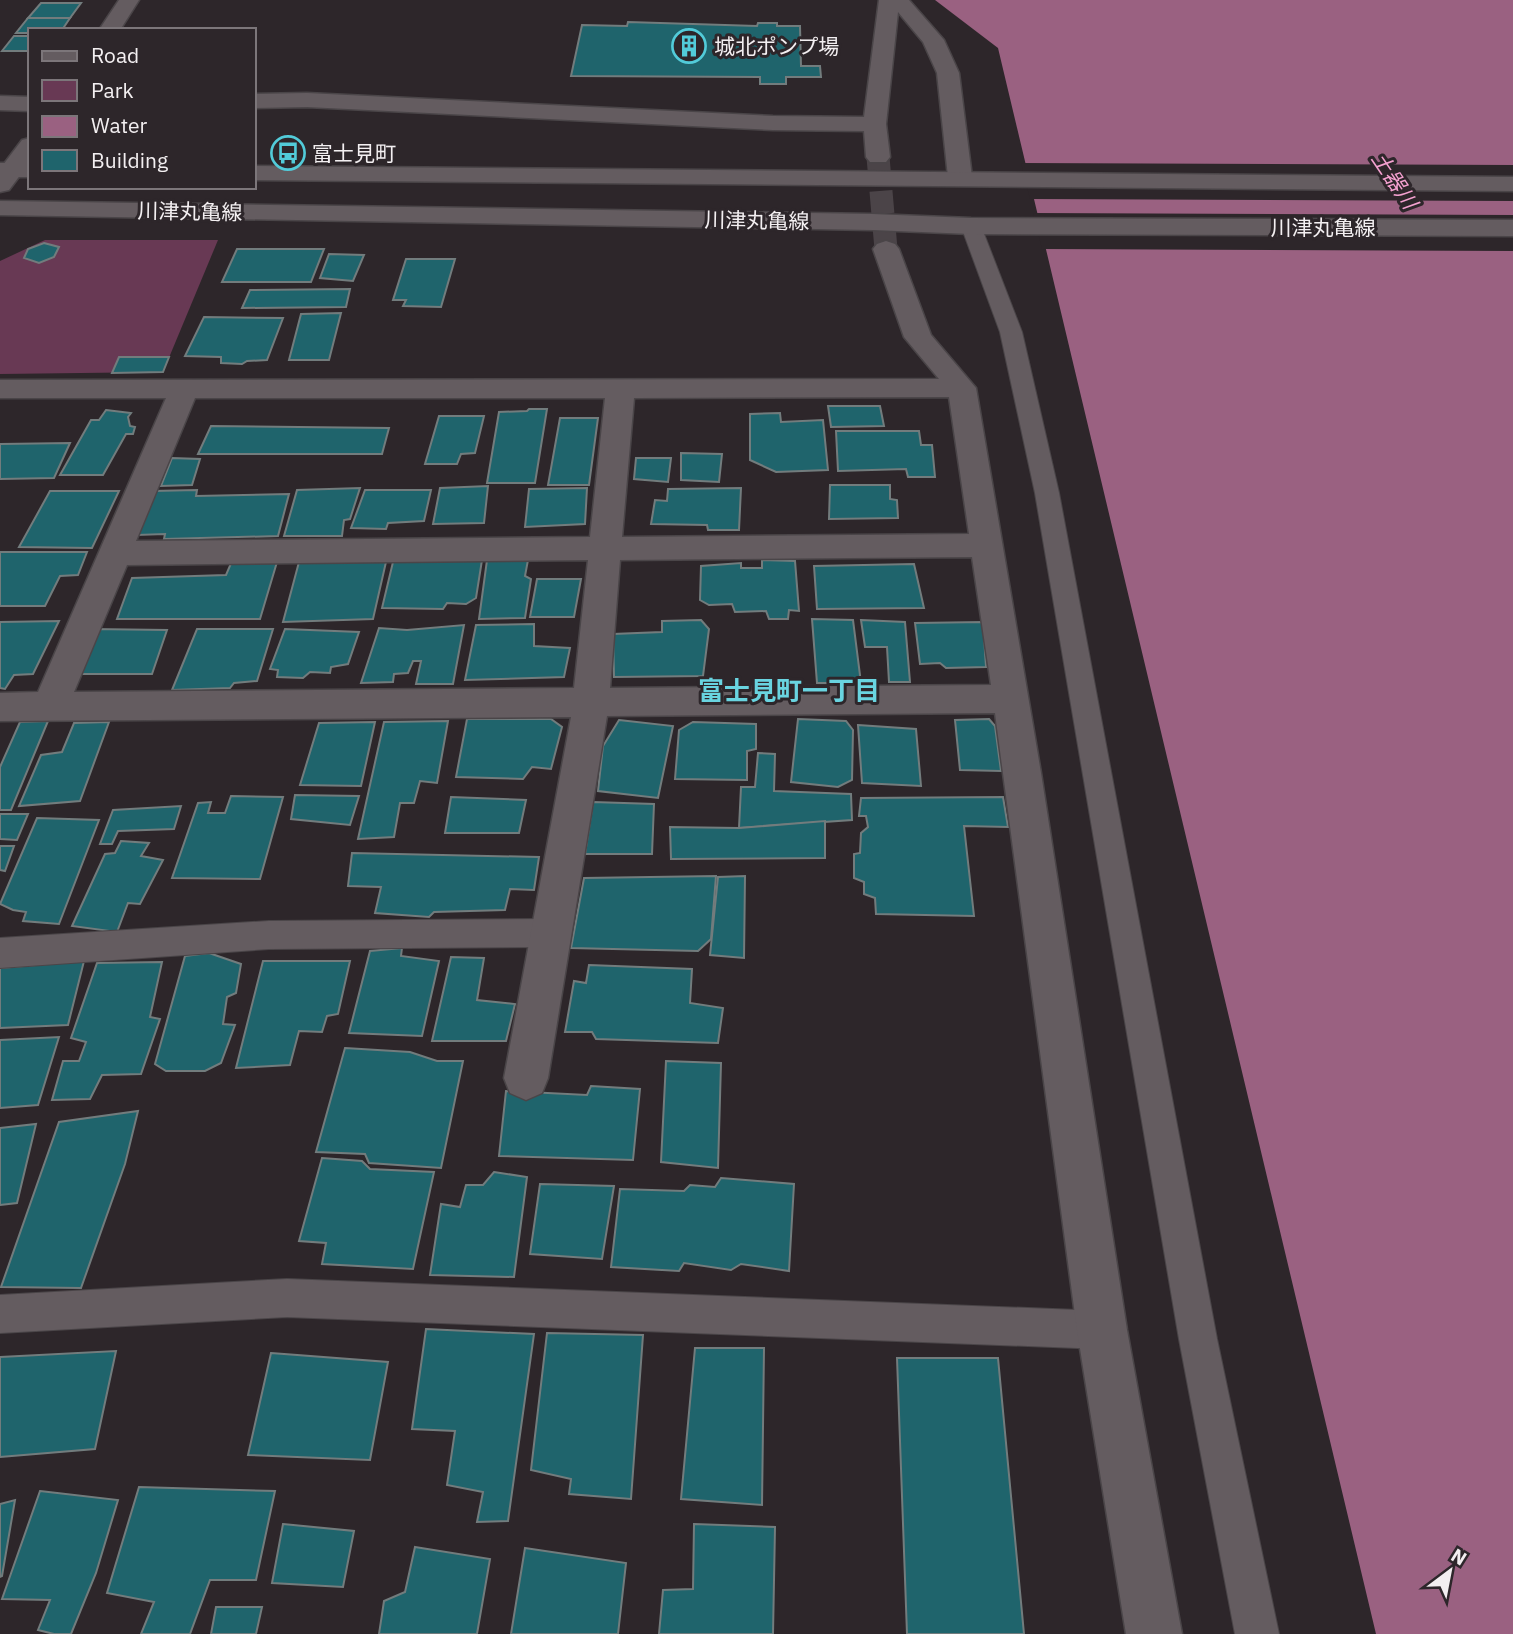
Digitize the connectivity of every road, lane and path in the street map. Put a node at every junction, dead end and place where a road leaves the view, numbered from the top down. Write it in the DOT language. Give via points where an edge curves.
graph roads {
  1 [pos="129,0"];
  2 [pos="889,0"];
  3 [pos="898,0"];
  4 [pos="110,28"];
  5 [pos="256,101"];
  6 [pos="0,103"];
  7 [pos="28,104"];
  8 [pos="875,124"];
  9 [pos="28,148"];
  10 [pos="878,157"];
  11 [pos="256,173"];
  12 [pos="10,174"];
  13 [pos="960,177"];
  14 [pos="1513,184"];
  15 [pos="0,208"];
  16 [pos="971,226"];
  17 [pos="1513,228"];
  18 [pos="886,249"];
  19 [pos="962,388"];
  20 [pos="0,389"];
  21 [pos="620,389"];
  22 [pos="184,390"];
  23 [pos="986,545"];
  24 [pos="605,548"];
  25 [pos="115,553"];
  26 [pos="1010,699"];
  27 [pos="591,702"];
  28 [pos="0,707"];
  29 [pos="50,707"];
  30 [pos="551,933"];
  31 [pos="0,953"];
  32 [pos="526,1079"];
  33 [pos="0,1314"];
  34 [pos="1102,1330"];
  35 [pos="1154,1634"];
  36 [pos="1256,1634"];
  1 -- 4 [label="street"];
  2 -- 8 [label="street"];
  3 -- 13 [label="street" via="933,40 948,73"];
  5 -- 8 [label="street"];
  6 -- 7 [label="street"];
  8 -- 10 [label="street"];
  9 -- 12 [label="street"];
  11 -- 13 [label="street, 川津丸亀線"];
  13 -- 14 [label="street, 川津丸亀線"];
  15 -- 16 [label="street, 川津丸亀線"];
  16 -- 17 [label="street, 川津丸亀線"];
  16 -- 36 [label="lane" via="1010,332 1047,493 1198,1339"];
  18 -- 19 [label="street" via="918,337"];
  19 -- 21 [label="street"];
  19 -- 23 [label="street"];
  20 -- 22 [label="street"];
  21 -- 22 [label="street"];
  21 -- 24 [label="street"];
  22 -- 25 [label="street"];
  23 -- 24 [label="street"];
  23 -- 26 [label="street"];
  24 -- 25 [label="street"];
  24 -- 27 [label="street"];
  25 -- 29 [label="street"];
  26 -- 27 [label="street"];
  26 -- 34 [label="street"];
  27 -- 29 [label="street"];
  27 -- 30 [label="street"];
  28 -- 29 [label="street"];
  30 -- 31 [label="lane" via="269,935"];
  30 -- 32 [label="street"];
  33 -- 34 [label="lane" via="287,1298"];
  34 -- 35 [label="street"];
}
